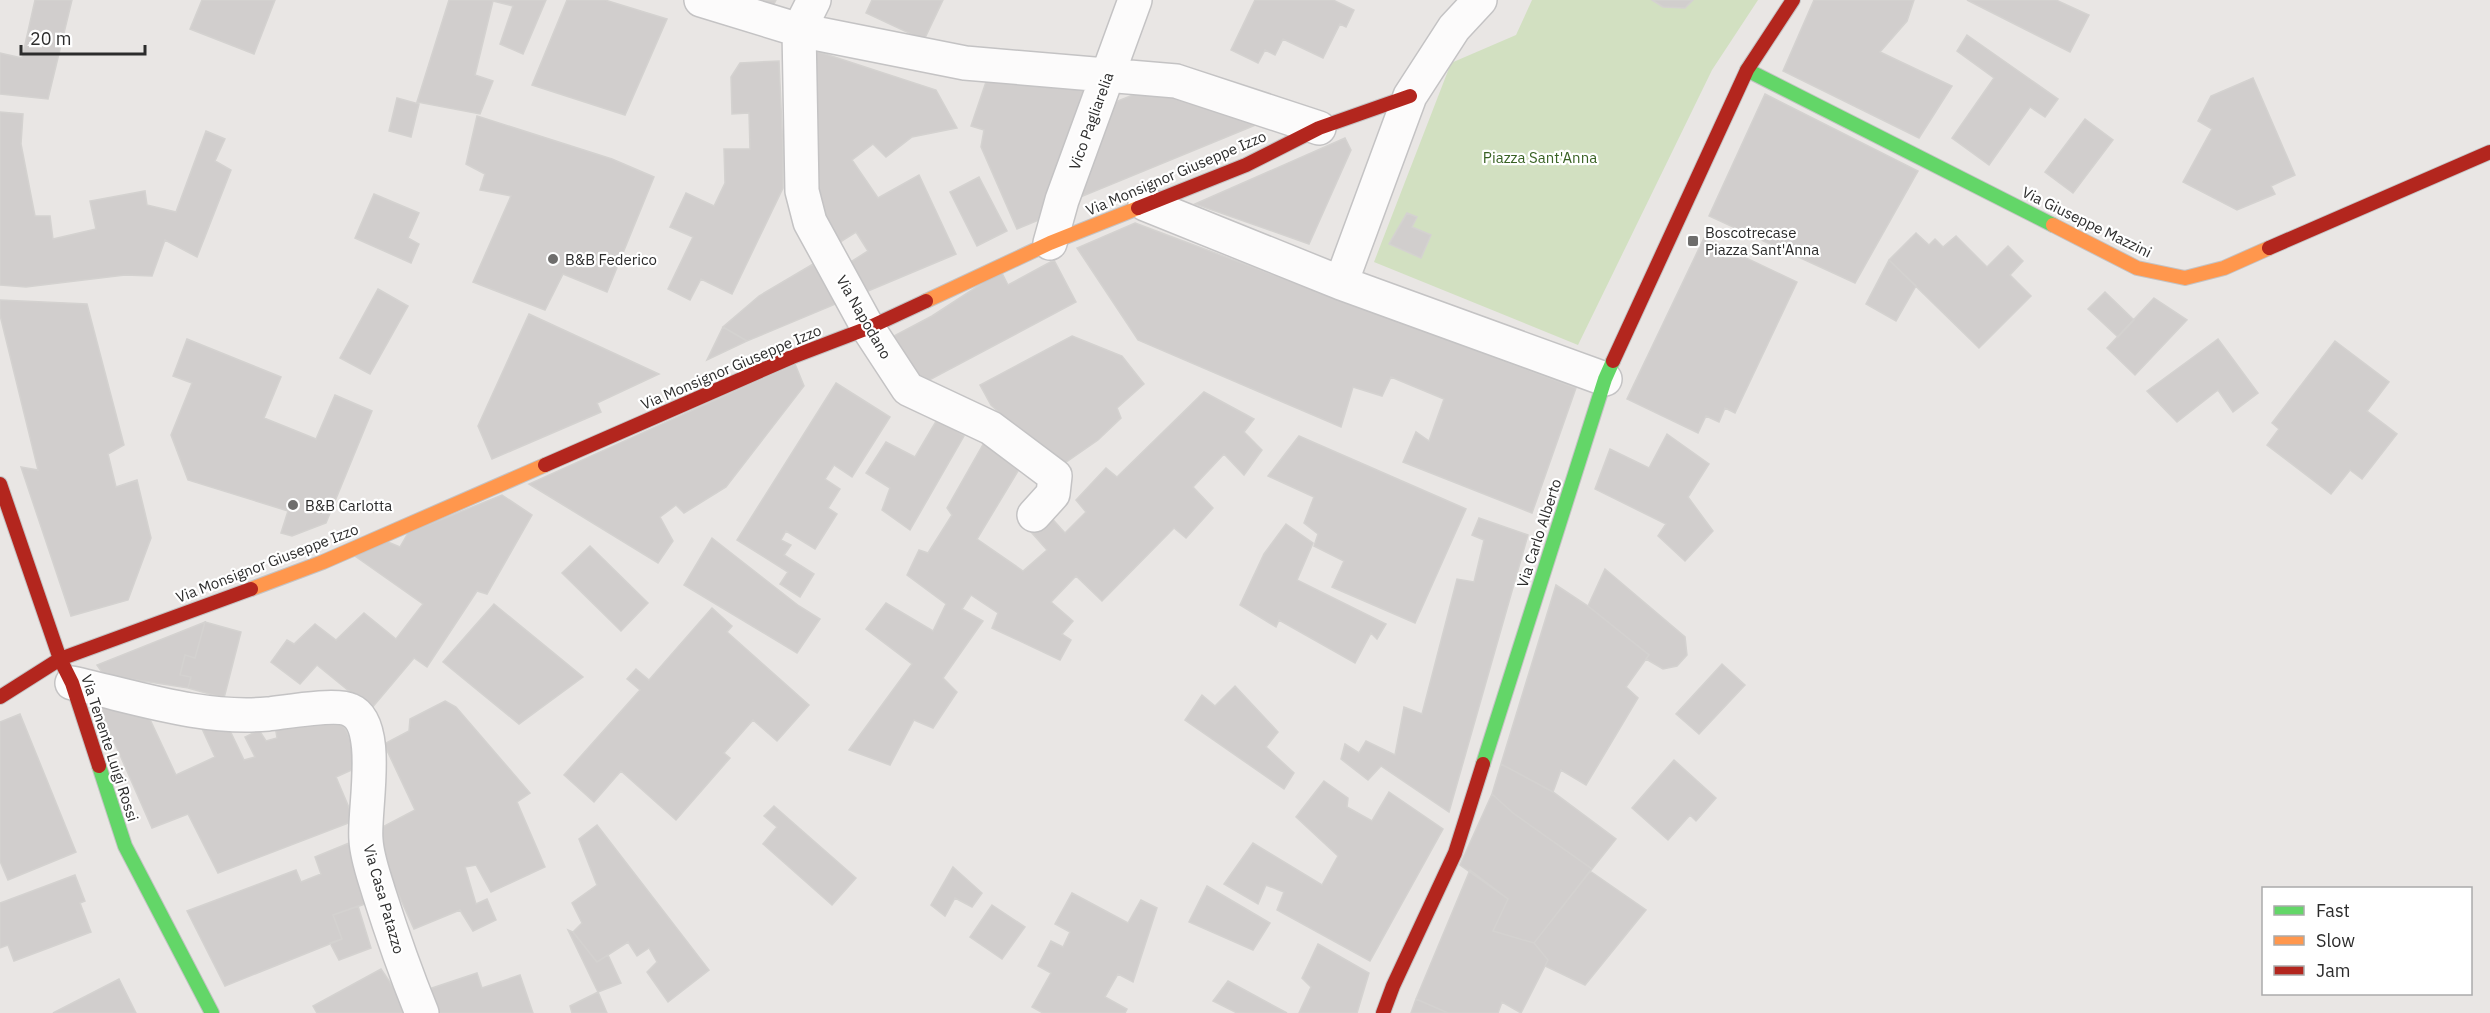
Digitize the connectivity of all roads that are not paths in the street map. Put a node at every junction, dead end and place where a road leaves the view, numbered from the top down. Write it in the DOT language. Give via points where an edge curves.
graph roads {
  1 [pos="701,0"];
  2 [pos="814,0"];
  3 [pos="1135,0"];
  4 [pos="1480,0"];
  5 [pos="1793,0"];
  6 [pos="799,30"];
  7 [pos="1747,70"];
  8 [pos="1109,74"];
  9 [pos="1410,96"];
  10 [pos="1318,128"];
  11 [pos="2490,152"];
  12 [pos="1145,204"];
  13 [pos="1050,243"];
  14 [pos="1341,283"];
  15 [pos="868,328"];
  16 [pos="1605,379"];
  17 [pos="0,483"];
  18 [pos="1034,515"];
  19 [pos="66,671"];
  20 [pos="6,690"];
  21 [pos="212,1013"];
  22 [pos="422,1013"];
  23 [pos="1383,1013"];
  1 -- 6 [label="street"];
  2 -- 6 [label="street, Via Napodano"];
  3 -- 8 [label="street, Vico Pagliarelia"];
  4 -- 9 [label="street" via="1454,28"];
  5 -- 7 [label="street, Via Carlo Alberto"];
  6 -- 8 [label="street" via="965,63"];
  6 -- 15 [label="street, Via Napodano" via="802,191 810,222"];
  7 -- 11 [label="street, Via Giuseppe Mazzini" via="2137,268 2185,278 2224,268"];
  7 -- 16 [label="street, Via Carlo Alberto"];
  8 -- 10 [label="street" via="1176,81"];
  8 -- 13 [label="street, Vico Pagliarelia"];
  9 -- 10 [label="street, Via Monsignor Giuseppe Izzo"];
  9 -- 14 [label="street"];
  10 -- 12 [label="street, Via Monsignor Giuseppe Izzo" via="1246,165"];
  12 -- 13 [label="street, Via Monsignor Giuseppe Izzo"];
  12 -- 14 [label="street"];
  13 -- 15 [label="street, Via Monsignor Giuseppe Izzo"];
  14 -- 16 [label="street"];
  15 -- 18 [label="street, Via Napodano" via="908,389 991,428 1055,476 1053,494"];
  15 -- 19 [label="street, Via Monsignor Giuseppe Izzo" via="792,357"];
  16 -- 23 [label="street, Via Carlo Alberto" via="1455,852"];
  17 -- 19 [label="street, Via Tenente Luigi Rossi"];
  19 -- 20 [label="street, Via Monsignor Giuseppe Izzo"];
  19 -- 21 [label="street, Via Tenente Luigi Rossi" via="125,846"];
  19 -- 22 [label="street, Via Casa Patazzo" via="190,710 246,716 334,708 355,714 370,751 366,840 370,863 393,939"];
}
